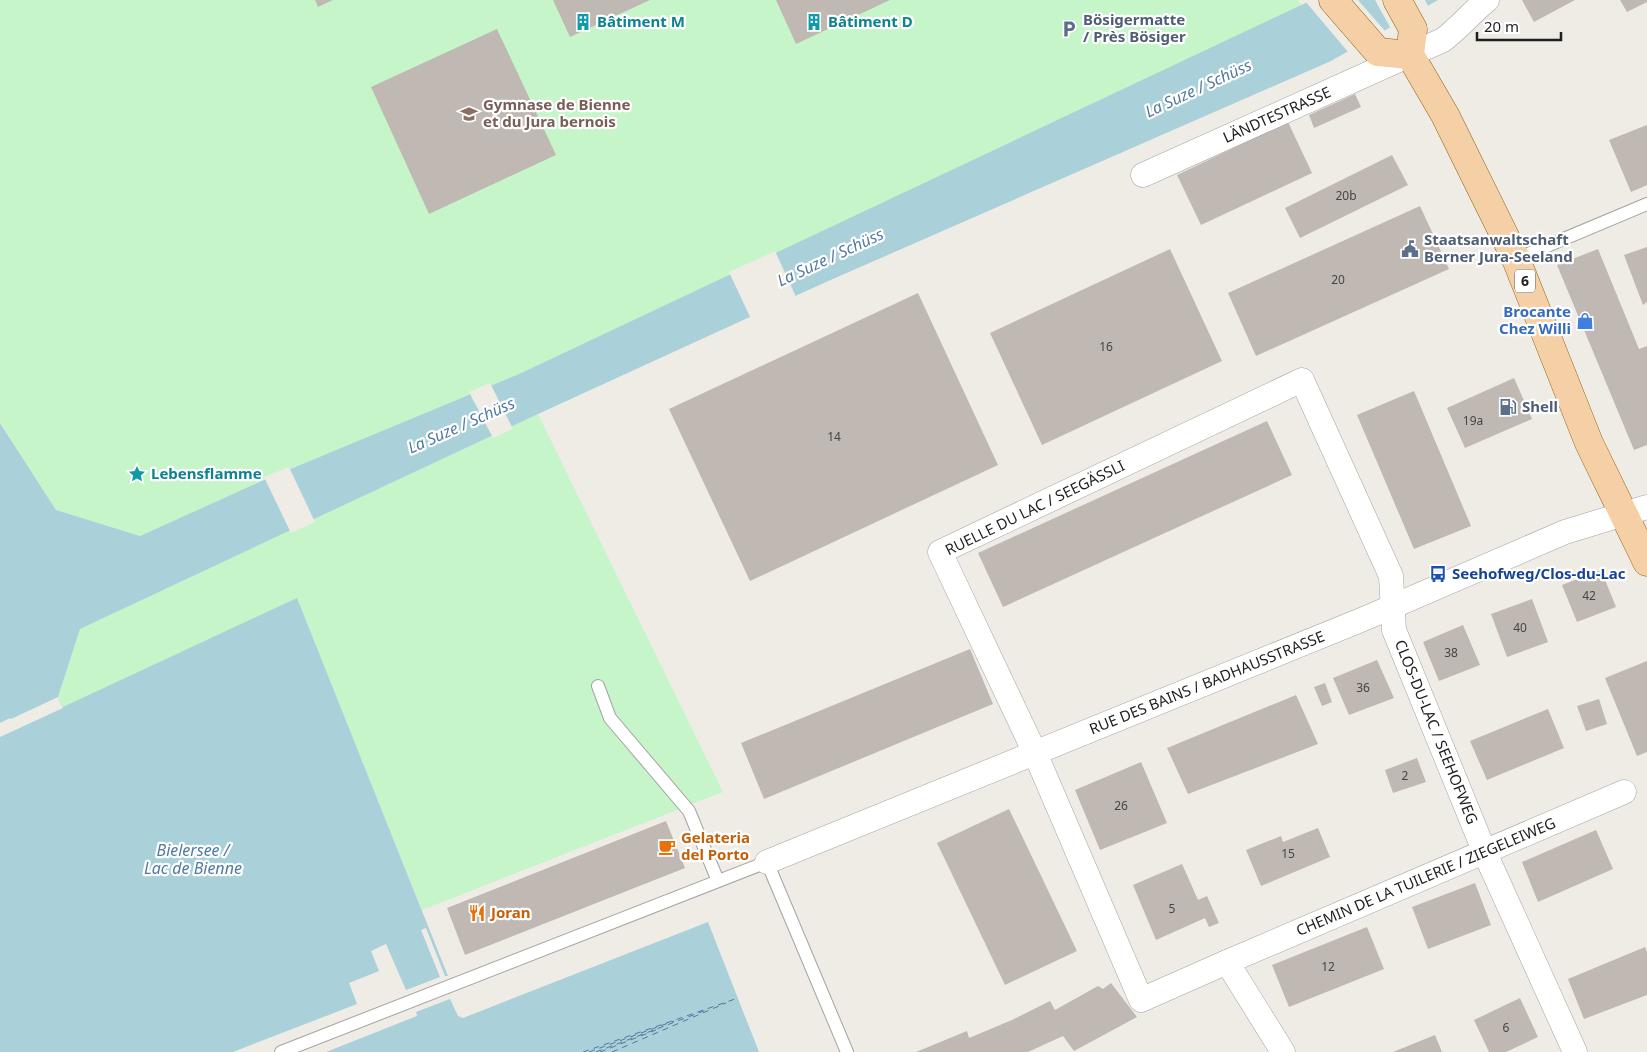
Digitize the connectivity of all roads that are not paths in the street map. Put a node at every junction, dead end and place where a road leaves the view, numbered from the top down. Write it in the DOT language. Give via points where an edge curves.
graph roads {
  1 [pos="1333,0"];
  2 [pos="1487,0"];
  3 [pos="1403,11"];
  4 [pos="1410,55"];
  5 [pos="1143,175"];
  6 [pos="1647,204"];
  7 [pos="1516,259"];
  8 [pos="1302,380"];
  9 [pos="1635,510"];
  10 [pos="1647,562"];
  11 [pos="1393,607"];
  12 [pos="598,686"];
  13 [pos="1035,753"];
  14 [pos="1624,792"];
  15 [pos="1485,853"];
  16 [pos="767,862"];
  17 [pos="718,880"];
  18 [pos="1227,962"];
  19 [pos="281,1052"];
  20 [pos="847,1052"];
  21 [pos="1283,1052"];
  22 [pos="1574,1052"];
  1 -- 4 [label="main road" via="1378,52"];
  2 -- 4 [label="street, LÄNDTESTRASSE" via="1449,36"];
  3 -- 4 [label="main road" via="1413,29"];
  4 -- 5 [label="street, LÄNDTESTRASSE"];
  4 -- 7 [label="main road, 6" via="1445,115"];
  6 -- 7 [label="lane"];
  7 -- 9 [label="main road, 6" via="1589,443"];
  8 -- 11 [label="street, CLOS-DU-LAC / SEEHOFWEG" via="1391,576"];
  8 -- 13 [label="street, RUELLE DU LAC / SEEGÄSSLI" via="940,552"];
  9 -- 10 [label="main road, 6"];
  9 -- 11 [label="street, RUE DES BAINS / BADHAUSSTRASSE" via="1565,532"];
  11 -- 13 [label="street, RUE DES BAINS / BADHAUSSTRASSE"];
  11 -- 15 [label="street, CLOS-DU-LAC / SEEHOFWEG" via="1394,630"];
  12 -- 17 [label="lane" via="610,718 689,811"];
  13 -- 16 [label="street, RUE DES BAINS / BADHAUSSTRASSE"];
  13 -- 18 [label="street, CHEMIN DE LA TUILERIE / ZIEGELEIWEG" via="1141,1000"];
  14 -- 15 [label="street, CHEMIN DE LA TUILERIE / ZIEGELEIWEG"];
  15 -- 18 [label="street, CHEMIN DE LA TUILERIE / ZIEGELEIWEG"];
  15 -- 22 [label="street, CLOS-DU-LAC / SEEHOFWEG"];
  16 -- 17 [label="lane"];
  16 -- 20 [label="lane"];
  17 -- 19 [label="lane"];
  18 -- 21 [label="street"];
}
